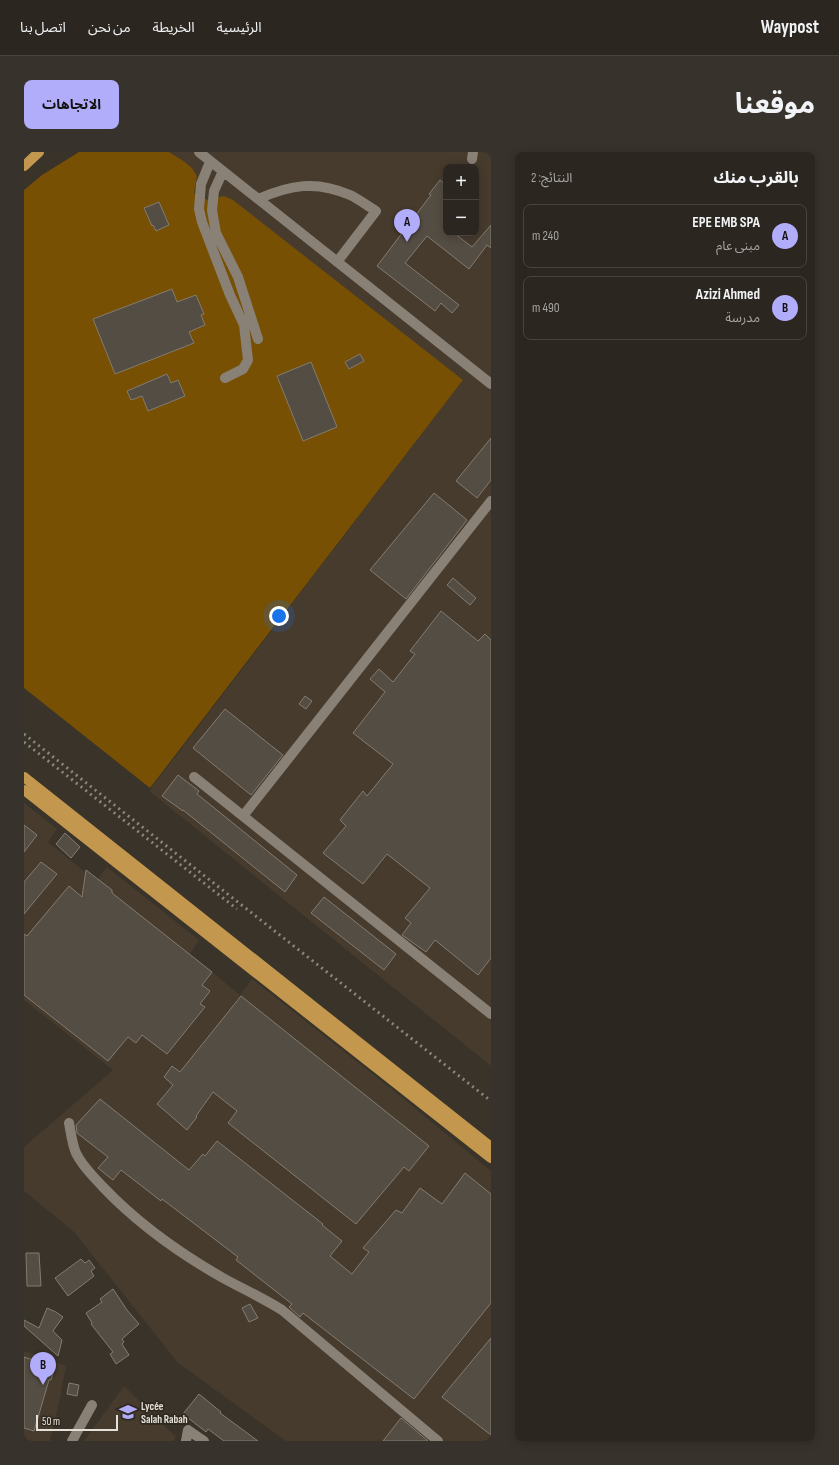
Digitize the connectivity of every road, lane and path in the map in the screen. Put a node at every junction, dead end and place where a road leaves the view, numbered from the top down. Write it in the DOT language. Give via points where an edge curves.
graph roads {
  1 [pos="39,152"];
  2 [pos="199,152"];
  3 [pos="210,162"];
  4 [pos="24,166"];
  5 [pos="223,172"];
  6 [pos="258,199"];
  7 [pos="337,262"];
  8 [pos="258,339"];
  9 [pos="225,378"];
  10 [pos="491,384"];
  11 [pos="491,502"];
  12 [pos="24,777"];
  13 [pos="194,777"];
  14 [pos="24,790"];
  15 [pos="243,816"];
  16 [pos="491,1014"];
  17 [pos="69,1123"];
  18 [pos="491,1147"];
  19 [pos="491,1158"];
  20 [pos="92,1405"];
  21 [pos="72,1441"];
  22 [pos="186,1441"];
  23 [pos="204,1441"];
  24 [pos="438,1441"];
  1 -- 4 [label="main road"];
  2 -- 3 [label="street"];
  3 -- 5 [label="street"];
  3 -- 9 [label="street" via="201,184 199,209 230,295 244,325 248,360 243,369"];
  5 -- 6 [label="street"];
  5 -- 8 [label="street" via="214,191 212,210 216,233 238,278"];
  6 -- 7 [label="street"];
  6 -- 7 [label="street" via="294,186 311,186 330,188 350,195 376,211"];
  7 -- 10 [label="street"];
  11 -- 15 [label="street"];
  12 -- 18 [label="main road"];
  13 -- 15 [label="street"];
  14 -- 19 [label="main road"];
  15 -- 16 [label="street"];
  17 -- 24 [label="street" via="76,1152 85,1168 115,1200 146,1227 223,1278 282,1310"];
  20 -- 21 [label="street"];
  22 -- 23 [label="street" via="188,1430"];
}
